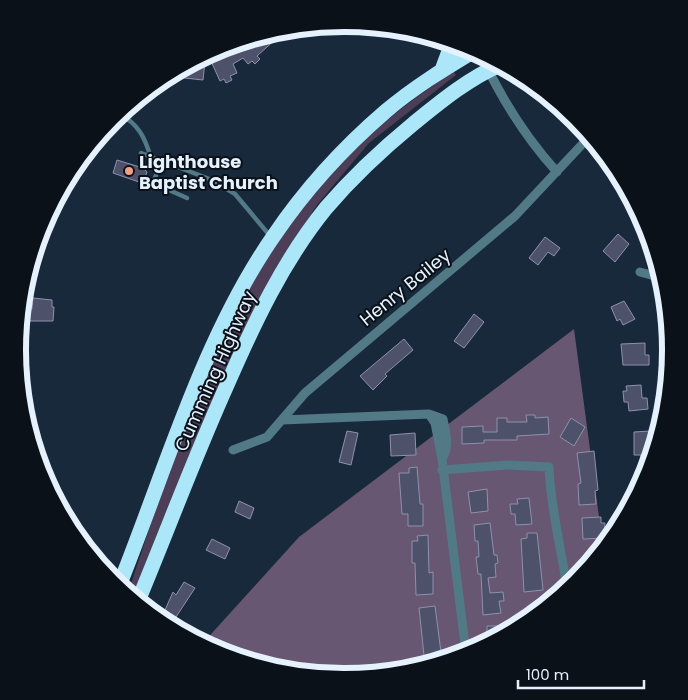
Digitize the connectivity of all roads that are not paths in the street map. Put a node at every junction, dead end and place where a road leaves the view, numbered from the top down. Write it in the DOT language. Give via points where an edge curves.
graph roads {
  1 [pos="449,50"];
  2 [pos="466,56"];
  3 [pos="492,69"];
  4 [pos="442,70"];
  5 [pos="495,71"];
  6 [pos="126,118"];
  7 [pos="584,142"];
  8 [pos="141,153"];
  9 [pos="151,158"];
  10 [pos="161,162"];
  11 [pos="557,172"];
  12 [pos="187,198"];
  13 [pos="272,238"];
  14 [pos="640,272"];
  15 [pos="653,276"];
  16 [pos="282,420"];
  17 [pos="233,450"];
  18 [pos="442,470"];
  19 [pos="566,577"];
  20 [pos="122,578"];
  21 [pos="141,594"];
  22 [pos="465,644"];
  1 -- 4 [label="highway"];
  2 -- 4 [label="highway, Cumming Highway"];
  3 -- 21 [label="highway, Cumming Highway" via="431,110 395,139 327,207 296,251 254,321"];
  4 -- 13 [label="highway, Cumming Highway" via="387,110 347,148"];
  5 -- 11 [label="street" via="526,134"];
  6 -- 9 [label="lane" via="143,133"];
  7 -- 11 [label="street, Henry Bailey"];
  8 -- 9 [label="lane"];
  9 -- 10 [label="lane"];
  10 -- 12 [label="lane" via="153,183"];
  10 -- 13 [label="lane" via="212,180 235,194"];
  11 -- 16 [label="street, Henry Bailey" via="515,216 305,393"];
  13 -- 20 [label="highway, Cumming Highway" via="224,323"];
  14 -- 15 [label="street"];
  16 -- 17 [label="street, Henry Bailey" via="267,437"];
  16 -- 18 [label="street" via="429,414 443,442"];
  18 -- 19 [label="street" via="508,465 548,467"];
  18 -- 22 [label="street"];
}
